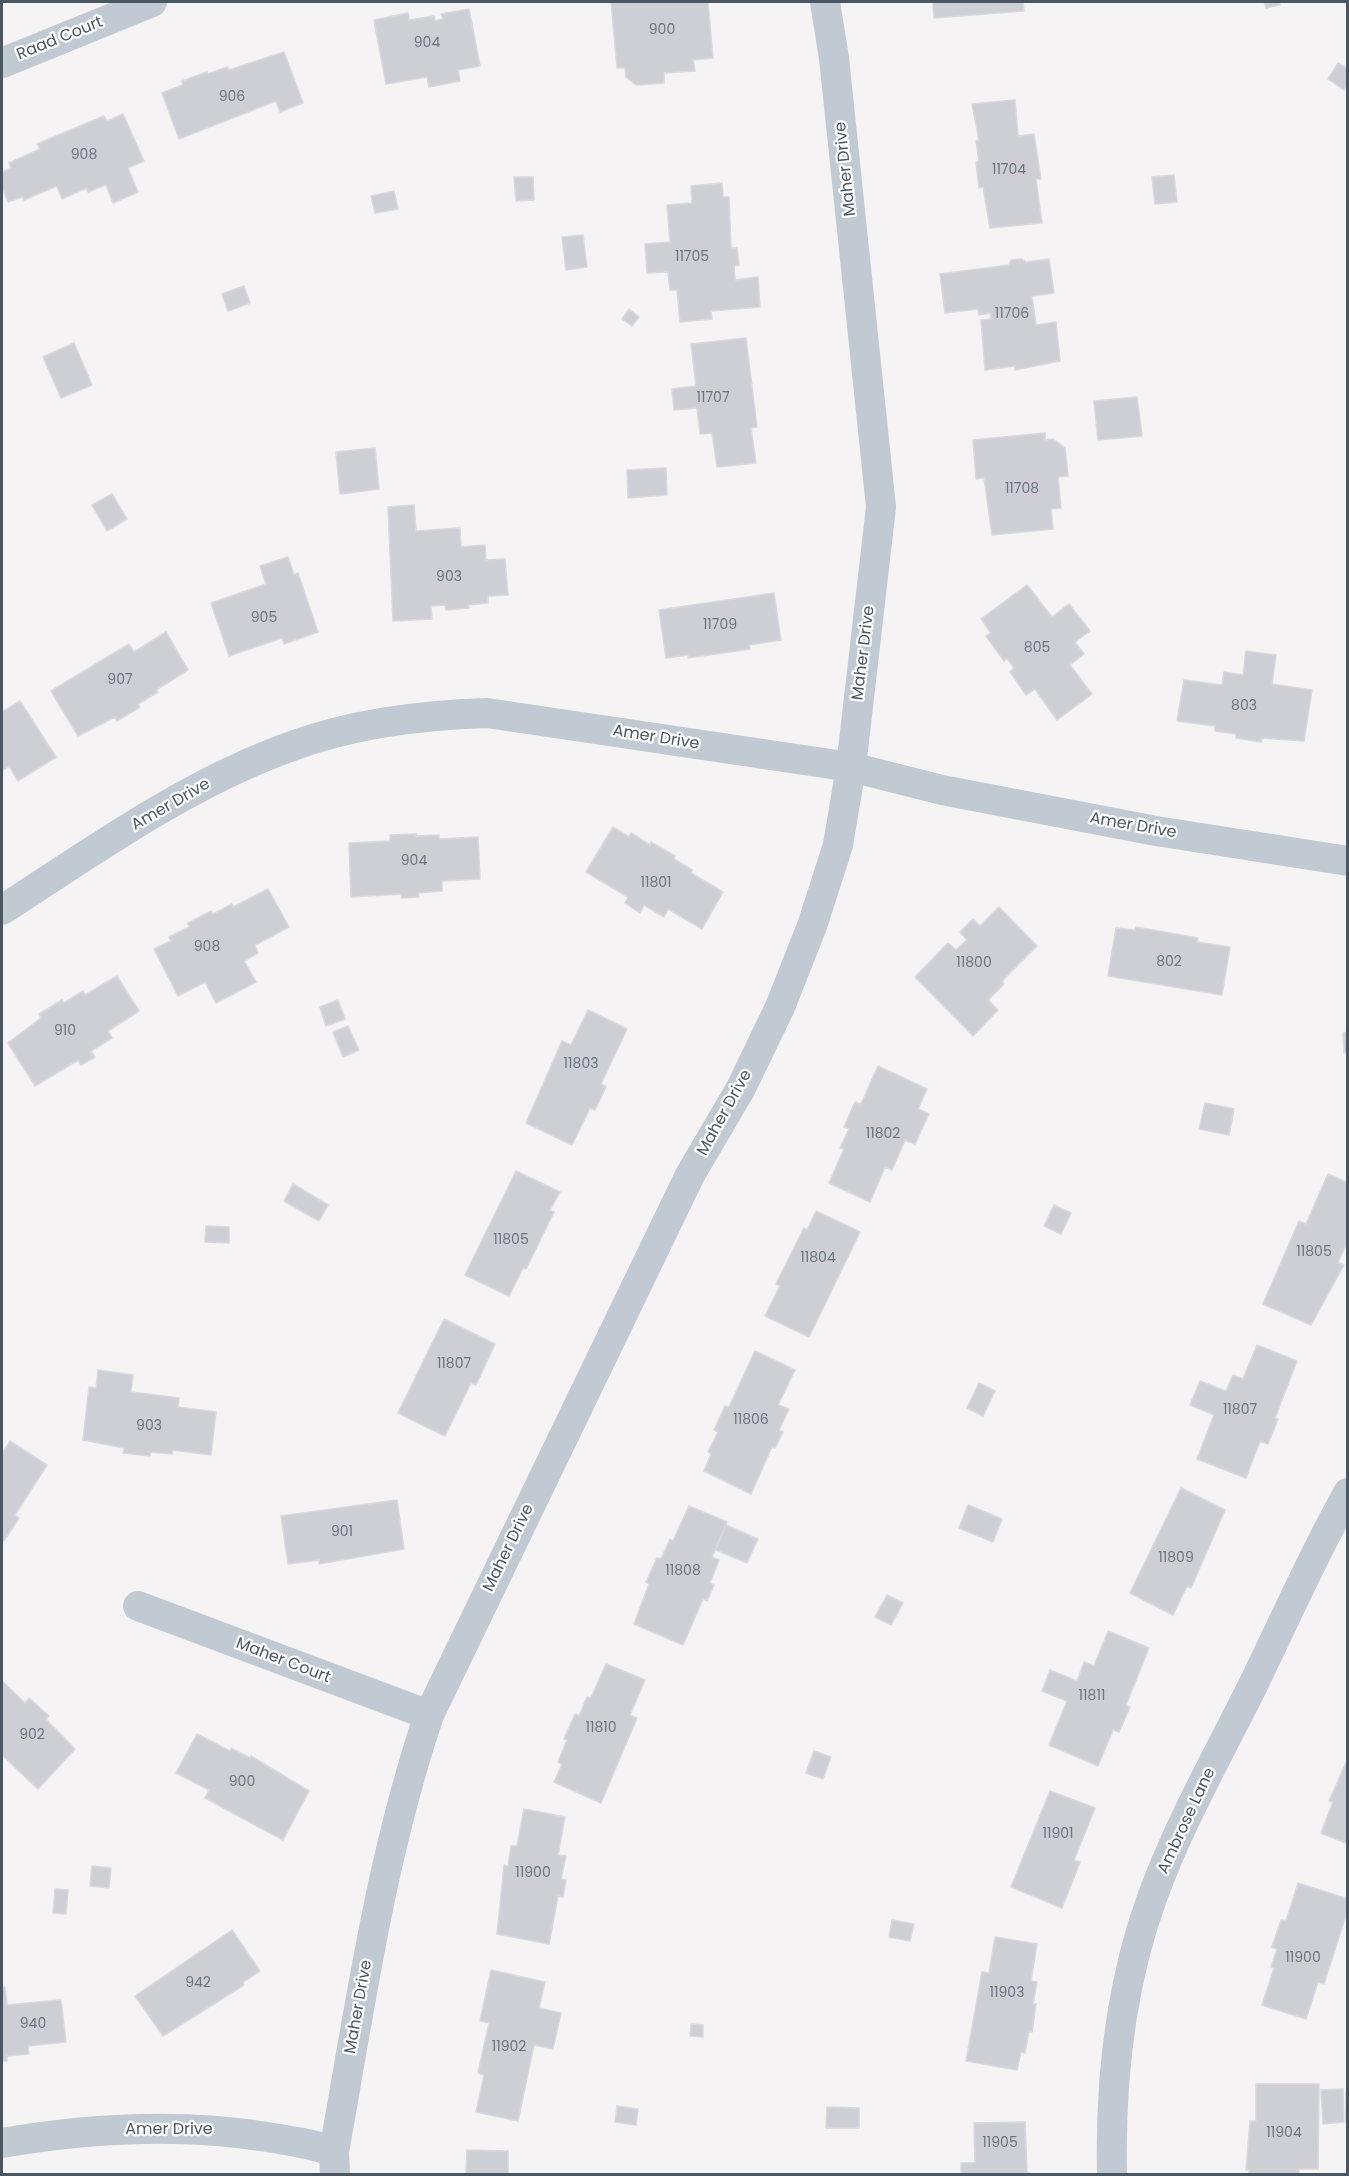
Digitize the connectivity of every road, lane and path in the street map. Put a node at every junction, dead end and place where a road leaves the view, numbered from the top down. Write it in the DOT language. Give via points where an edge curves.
graph roads {
  1 [pos="152,2"];
  2 [pos="825,2"];
  3 [pos="2,63"];
  4 [pos="851,767"];
  5 [pos="1347,861"];
  6 [pos="2,910"];
  7 [pos="1347,1493"];
  8 [pos="138,1606"];
  9 [pos="429,1715"];
  10 [pos="2,2143"];
  11 [pos="334,2163"];
  12 [pos="1112,2175"];
  1 -- 3 [label="street, Raad Court"];
  2 -- 4 [label="street, Maher Drive" via="836,70 881,507"];
  4 -- 5 [label="street, Amer Drive" via="942,790 1155,831"];
  4 -- 6 [label="street, Amer Drive" via="487,712 400,720 297,744 226,774 185,795"];
  4 -- 9 [label="street, Maher Drive" via="838,845 780,1007 741,1088 690,1175"];
  7 -- 12 [label="street, Ambrose Lane" via="1199,1794 1152,1899 1138,1940 1118,2036"];
  8 -- 9 [label="street, Maher Court"];
  9 -- 11 [label="street, Maher Drive" via="414,1758 375,1924"];
  10 -- 11 [label="street, Amer Drive" via="60,2135 174,2129 228,2131 315,2145"];
}
